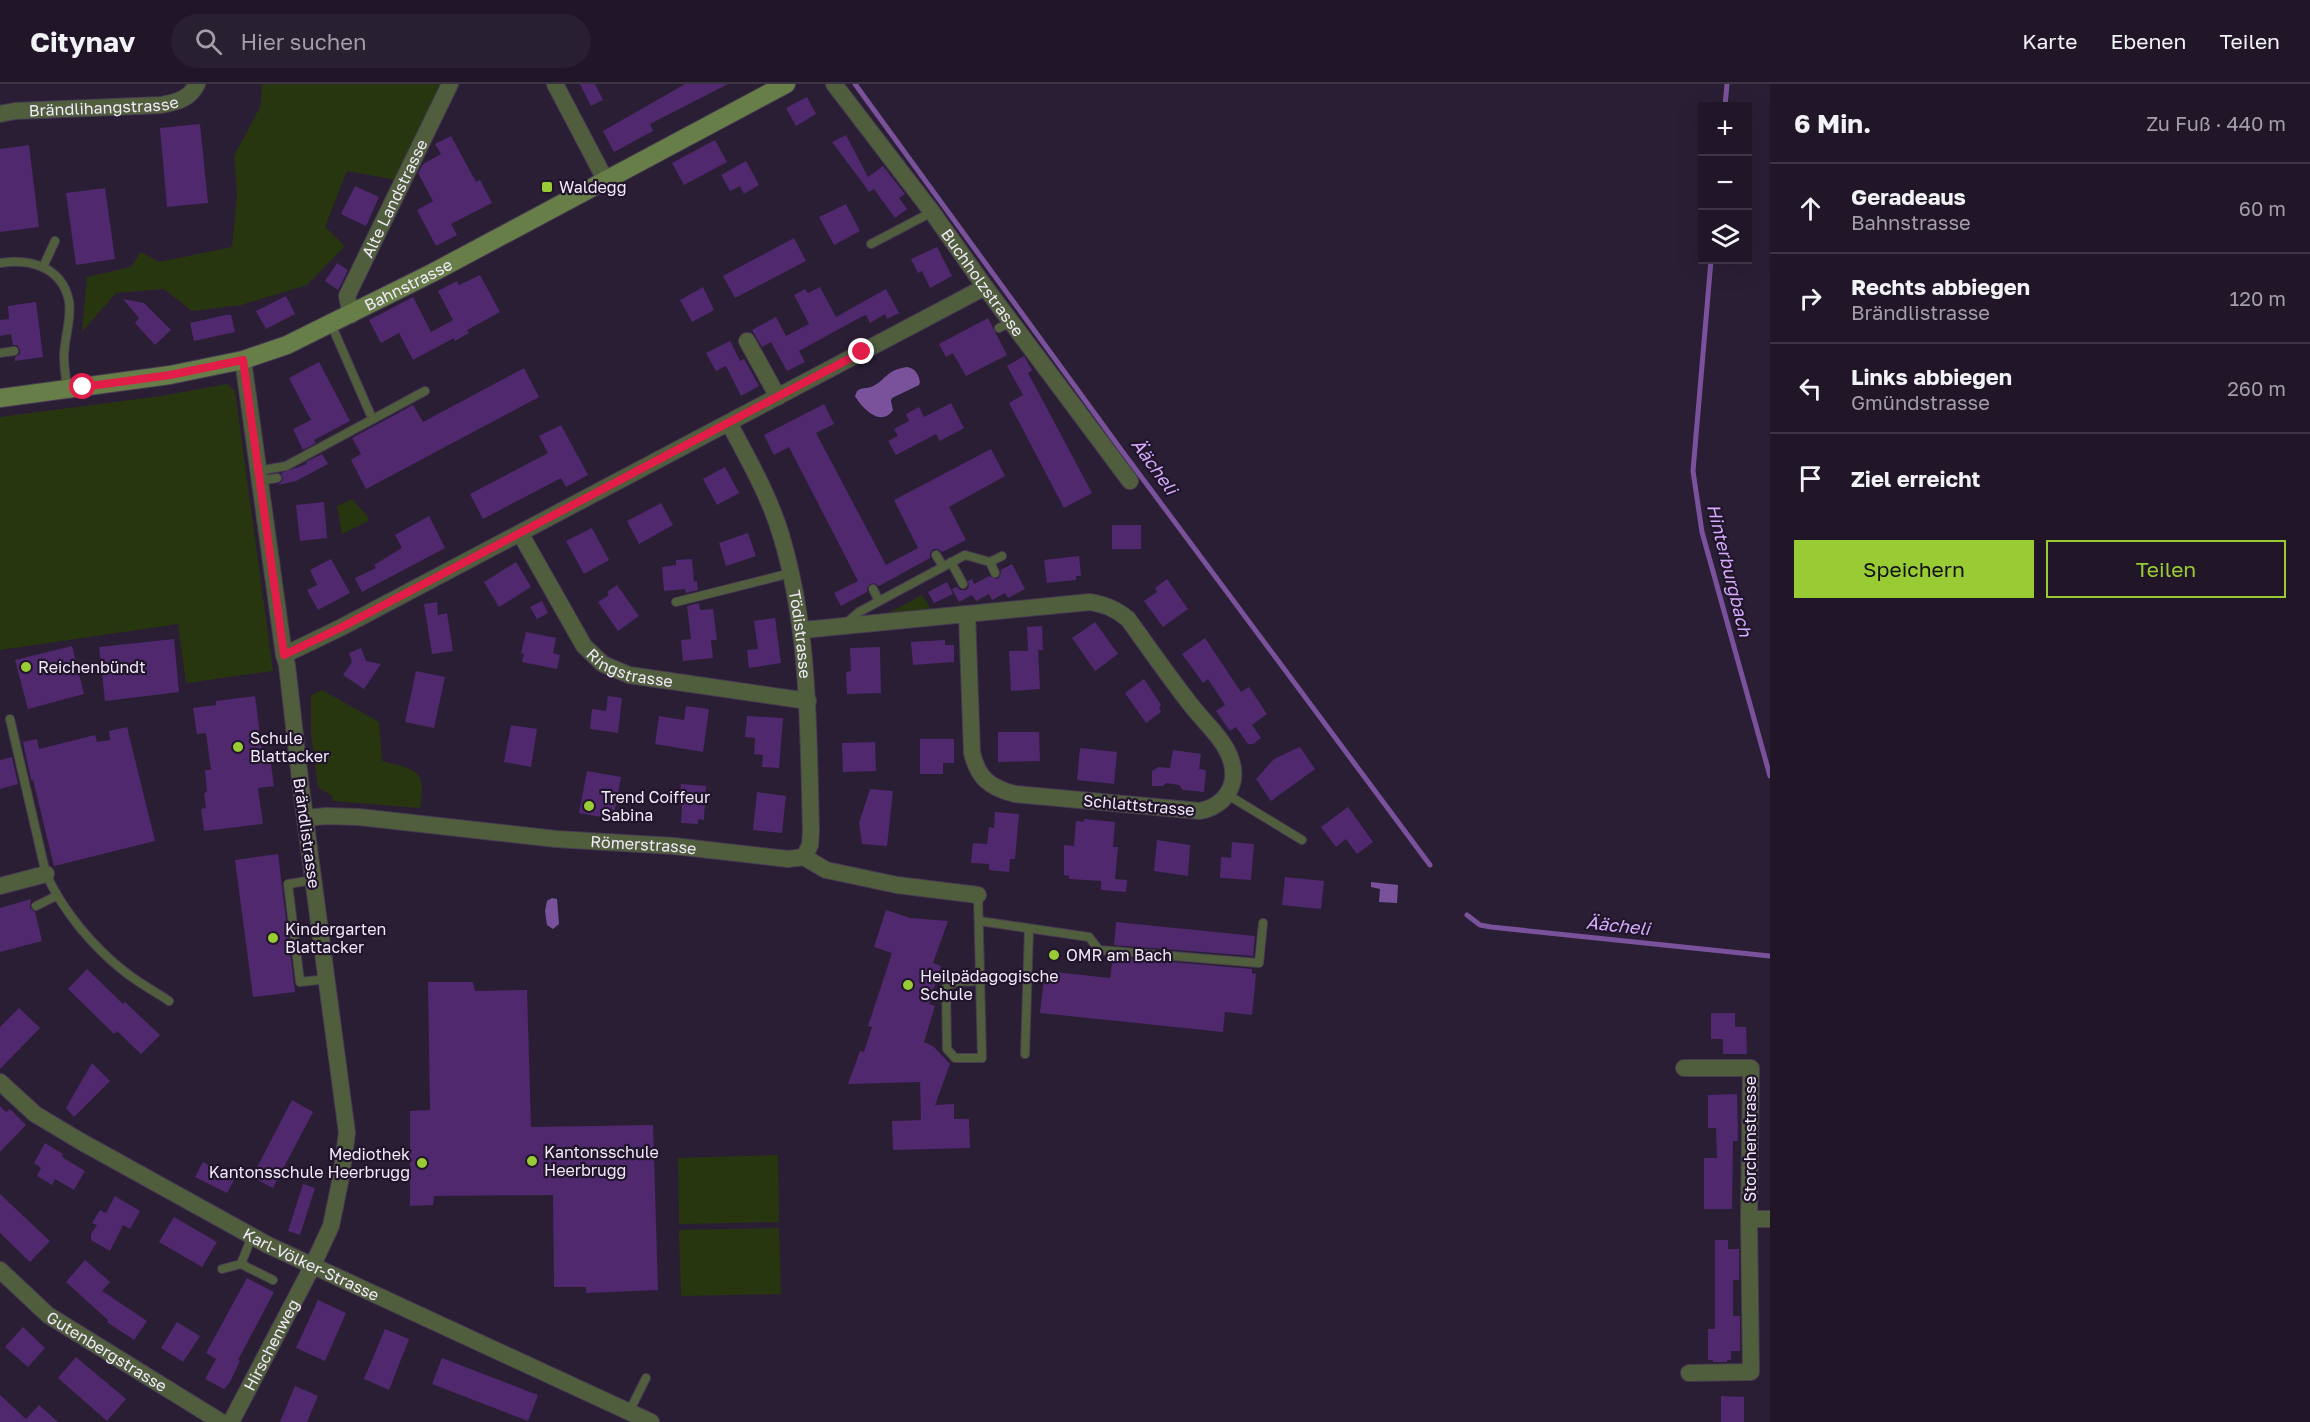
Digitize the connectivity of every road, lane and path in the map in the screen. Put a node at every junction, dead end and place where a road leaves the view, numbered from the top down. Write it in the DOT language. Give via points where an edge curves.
graph roads {
  1 [pos="197,84"];
  2 [pos="450,84"];
  3 [pos="555,84"];
  4 [pos="786,84"];
  5 [pos="834,84"];
  6 [pos="0,114"];
  7 [pos="606,181"];
  8 [pos="932,212"];
  9 [pos="55,241"];
  10 [pos="871,243"];
  11 [pos="0,263"];
  12 [pos="43,267"];
  13 [pos="985,287"];
  14 [pos="351,315"];
  15 [pos="331,324"];
  16 [pos="747,341"];
  17 [pos="14,351"];
  18 [pos="0,353"];
  19 [pos="243,360"];
  20 [pos="67,390"];
  21 [pos="425,391"];
  22 [pos="778,397"];
  23 [pos="0,398"];
  24 [pos="372,418"];
  25 [pos="729,423"];
  26 [pos="258,476"];
  27 [pos="277,478"];
  28 [pos="1130,481"];
  29 [pos="520,533"];
  30 [pos="936,555"];
  31 [pos="1002,556"];
  32 [pos="990,562"];
  33 [pos="947,564"];
  34 [pos="792,573"];
  35 [pos="995,573"];
  36 [pos="963,584"];
  37 [pos="873,589"];
  38 [pos="879,601"];
  39 [pos="676,602"];
  40 [pos="967,614"];
  41 [pos="843,626"];
  42 [pos="802,630"];
  43 [pos="284,655"];
  44 [pos="808,701"];
  45 [pos="10,719"];
  46 [pos="1228,795"];
  47 [pos="305,818"];
  48 [pos="1302,840"];
  49 [pos="804,857"];
  50 [pos="46,874"];
  51 [pos="314,880"];
  52 [pos="0,886"];
  53 [pos="978,895"];
  54 [pos="56,896"];
  55 [pos="36,906"];
  56 [pos="980,921"];
  57 [pos="1263,924"];
  58 [pos="1029,929"];
  59 [pos="327,980"];
  60 [pos="980,981"];
  61 [pos="169,1001"];
  62 [pos="1025,1054"];
  63 [pos="1684,1068"];
  64 [pos="0,1082"];
  65 [pos="1749,1219"];
  66 [pos="1770,1219"];
  67 [pos="252,1236"];
  68 [pos="241,1264"];
  69 [pos="312,1267"];
  70 [pos="222,1269"];
  71 [pos="0,1270"];
  72 [pos="273,1280"];
  73 [pos="1689,1373"];
  74 [pos="646,1377"];
  75 [pos="638,1418"];
  76 [pos="221,1422"];
  77 [pos="231,1422"];
  1 -- 6 [label="street, Brändlihangstrasse" via="191,95 161,105"];
  2 -- 14 [label="street, Alte Landstrasse" via="348,296"];
  3 -- 7 [label="street"];
  4 -- 7 [label="main road, Bahnstrasse"];
  5 -- 8 [label="street, Buchholzstrasse"];
  7 -- 14 [label="main road, Bahnstrasse"];
  8 -- 10 [label="lane"];
  8 -- 13 [label="street, Buchholzstrasse"];
  9 -- 12 [label="lane"];
  11 -- 12 [label="lane" via="30,261"];
  12 -- 20 [label="lane" via="64,286 69,302 64,356"];
  13 -- 22 [label="street"];
  13 -- 28 [label="street, Buchholzstrasse" via="1005,325"];
  14 -- 15 [label="main road, Bahnstrasse"];
  15 -- 19 [label="main road, Bahnstrasse"];
  15 -- 24 [label="lane"];
  16 -- 22 [label="street"];
  17 -- 18 [label="lane"];
  19 -- 20 [label="main road, Bahnstrasse"];
  19 -- 26 [label="street, Brändlistrasse" via="255,412"];
  20 -- 23 [label="main road, Bahnstrasse"];
  21 -- 24 [label="lane"];
  22 -- 25 [label="street"];
  24 -- 26 [label="lane" via="286,466"];
  25 -- 29 [label="street"];
  25 -- 34 [label="street, Tödistrasse" via="766,494"];
  26 -- 27 [label="lane"];
  26 -- 43 [label="street, Brändlistrasse"];
  29 -- 43 [label="street"];
  29 -- 44 [label="street, Ringstrasse" via="584,646 603,664 629,675"];
  30 -- 33 [label="lane"];
  31 -- 32 [label="lane"];
  32 -- 33 [label="lane" via="965,555"];
  32 -- 35 [label="lane"];
  33 -- 36 [label="lane"];
  33 -- 38 [label="lane"];
  34 -- 39 [label="lane"];
  34 -- 42 [label="street, Tödistrasse"];
  37 -- 38 [label="lane"];
  38 -- 41 [label="lane"];
  40 -- 41 [label="street"];
  40 -- 46 [label="street" via="1090,602 1117,610 1226,749 1234,771"];
  40 -- 46 [label="street, Schlattstrasse" via="972,753 979,773 994,788 1015,794 1200,811 1211,809"];
  41 -- 42 [label="street"];
  42 -- 44 [label="street, Tödistrasse"];
  43 -- 47 [label="street, Brändlistrasse"];
  44 -- 49 [label="street, Tödistrasse" via="811,831"];
  45 -- 50 [label="lane"];
  46 -- 48 [label="lane"];
  47 -- 49 [label="street, Römerstrasse" via="359,817 556,839 674,846 788,859"];
  47 -- 51 [label="street, Brändlistrasse"];
  49 -- 53 [label="street, Römerstrasse" via="826,870 897,885"];
  50 -- 52 [label="street"];
  50 -- 54 [label="lane"];
  51 -- 59 [label="street, Brändlistrasse"];
  51 -- 59 [label="lane" via="288,884 300,982"];
  53 -- 56 [label="lane"];
  54 -- 55 [label="lane"];
  54 -- 61 [label="lane" via="97,946 125,972"];
  56 -- 58 [label="lane"];
  56 -- 60 [label="lane"];
  57 -- 58 [label="lane" via="1259,963 1099,950 1089,937"];
  58 -- 62 [label="lane"];
  59 -- 69 [label="street, Brändlistrasse" via="346,1133 331,1226"];
  60 -- 60 [label="lane" via="982,1058 955,1058 945,1051 946,987 956,982"];
  63 -- 65 [label="street, Storchenstrasse" via="1751,1068"];
  64 -- 67 [label="street, Karl-Völker-Strasse" via="35,1114"];
  65 -- 66 [label="street, Storchenstrasse"];
  65 -- 73 [label="street" via="1750,1372"];
  67 -- 68 [label="lane"];
  67 -- 69 [label="street, Karl-Völker-Strasse"];
  68 -- 70 [label="lane"];
  68 -- 72 [label="lane"];
  69 -- 75 [label="street, Karl-Völker-Strasse"];
  69 -- 77 [label="street, Hirschenweg"];
  71 -- 76 [label="street, Gutenbergstrasse" via="48,1314"];
  74 -- 75 [label="lane"];
}
